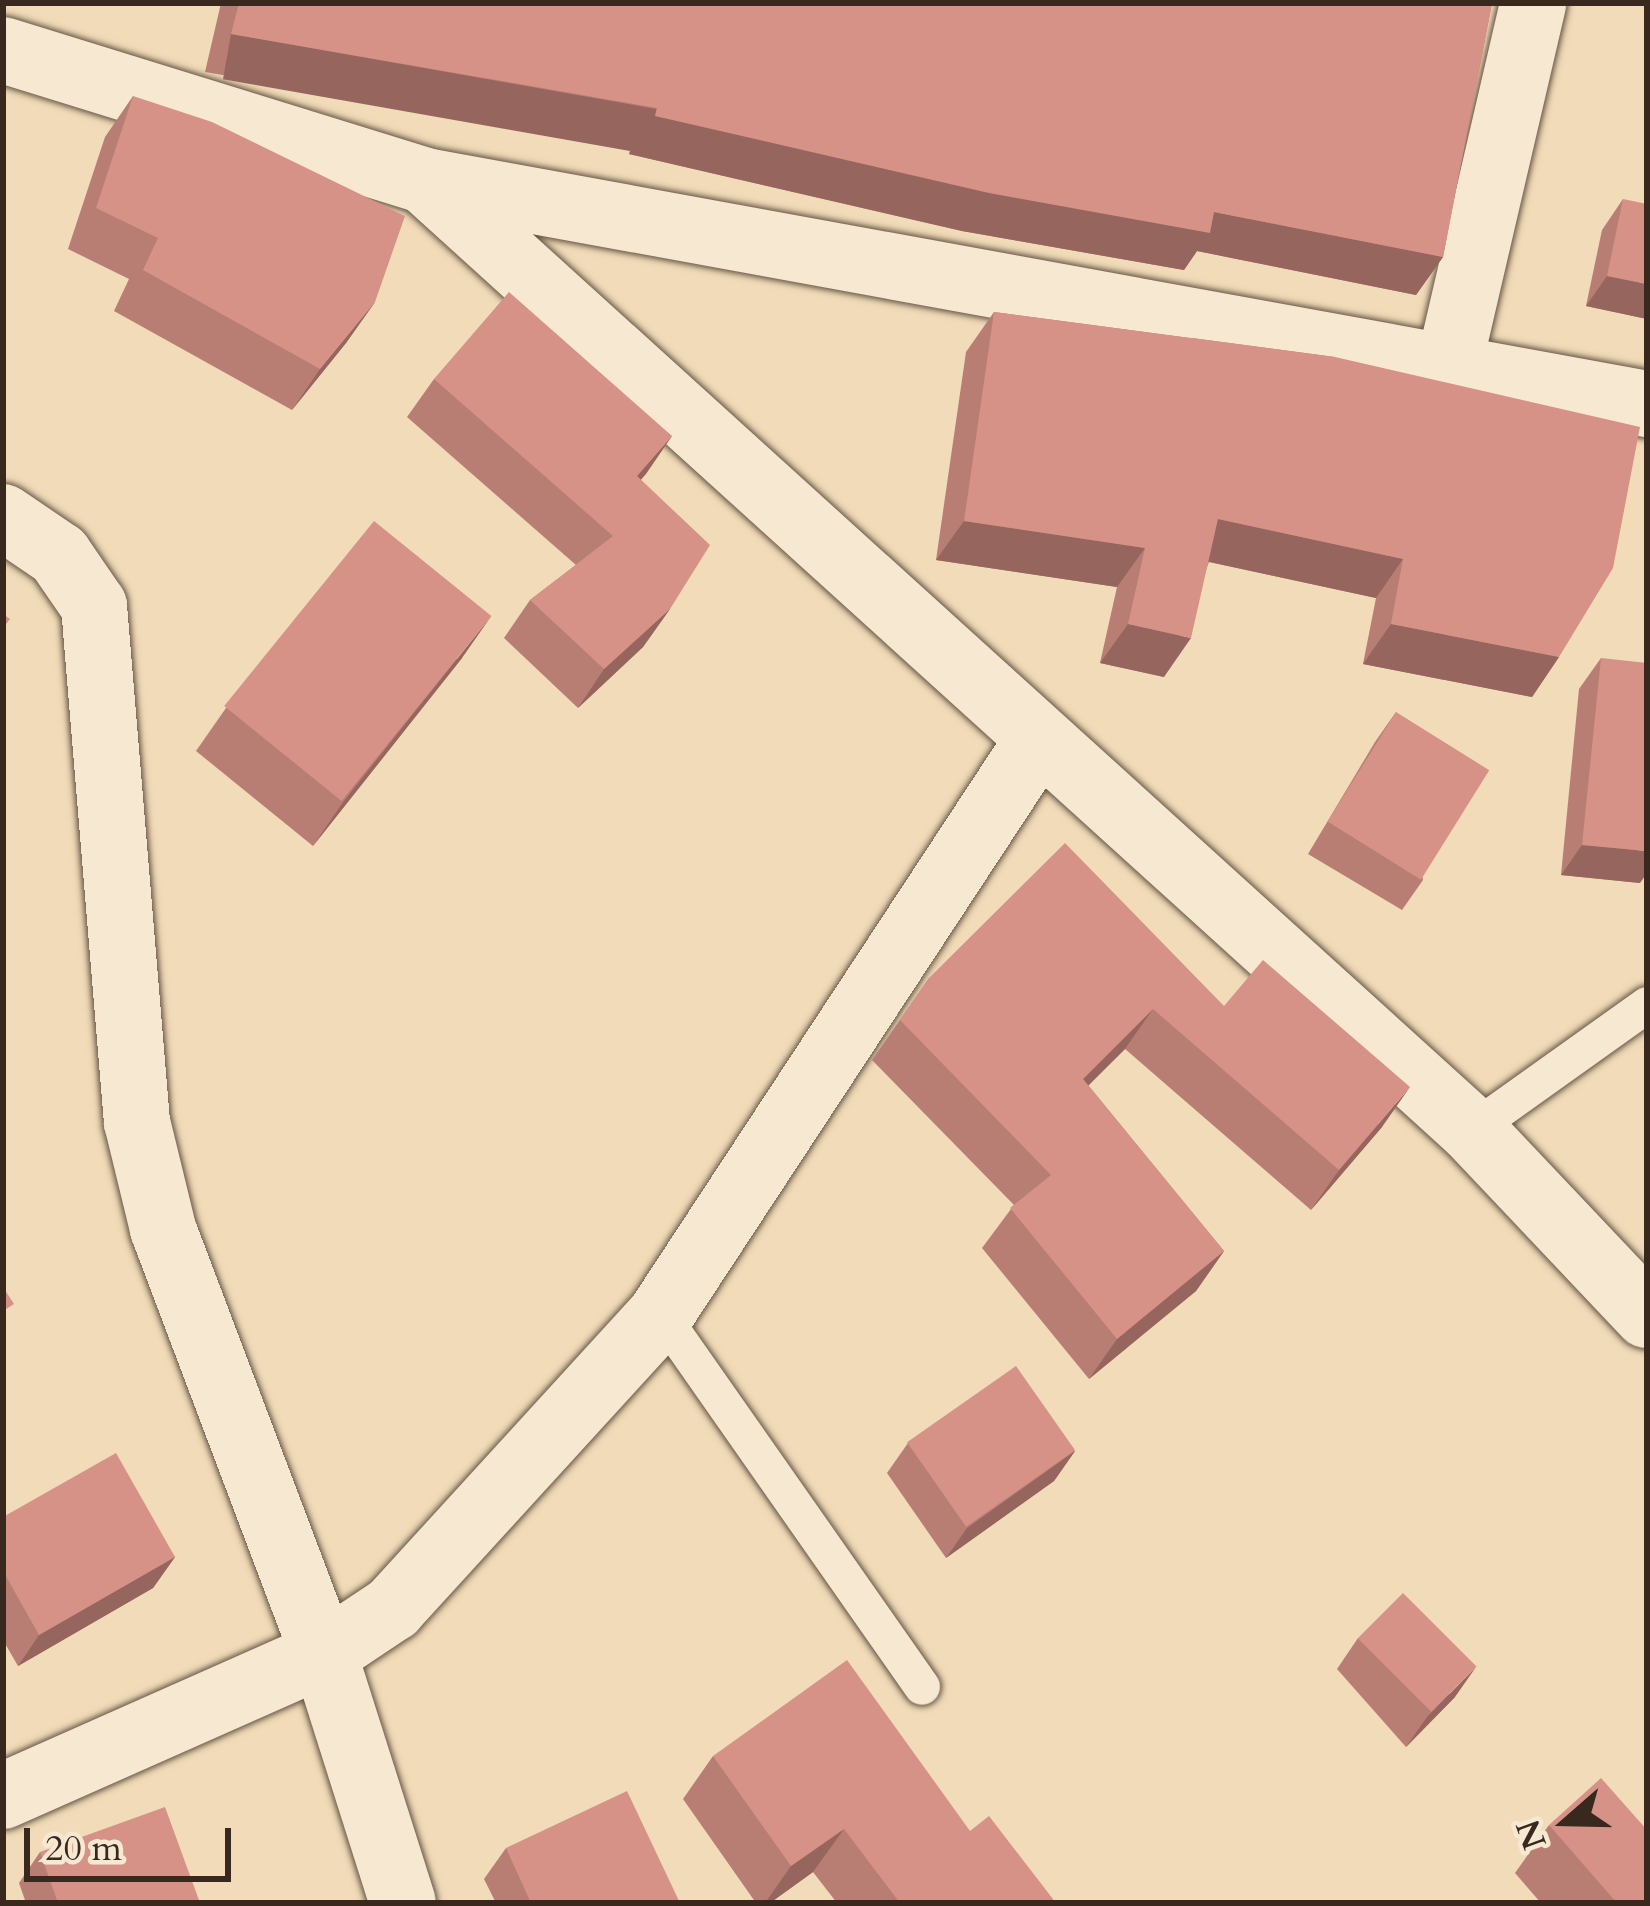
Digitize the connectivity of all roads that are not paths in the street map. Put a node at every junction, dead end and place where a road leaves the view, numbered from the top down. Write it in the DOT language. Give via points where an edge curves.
graph roads {
  1 [pos="1533,3"];
  2 [pos="3,50"];
  3 [pos="425,181"];
  4 [pos="1450,361"];
  5 [pos="1647,404"];
  6 [pos="3,517"];
  7 [pos="1038,740"];
  8 [pos="1647,1005"];
  9 [pos="1472,1130"];
  10 [pos="661,1314"];
  11 [pos="1647,1315"];
  12 [pos="324,1654"];
  13 [pos="922,1687"];
  14 [pos="3,1796"];
  15 [pos="403,1903"];
  1 -- 4 [label="street"];
  2 -- 3 [label="street"];
  3 -- 4 [label="street"];
  3 -- 7 [label="street"];
  4 -- 5 [label="street"];
  6 -- 12 [label="street" via="58,555 94,606 137,1122 163,1229"];
  7 -- 9 [label="street"];
  7 -- 10 [label="street"];
  8 -- 9 [label="lane"];
  9 -- 11 [label="street"];
  10 -- 12 [label="street" via="393,1608"];
  10 -- 13 [label="lane"];
  12 -- 14 [label="street"];
  12 -- 15 [label="street"];
}
